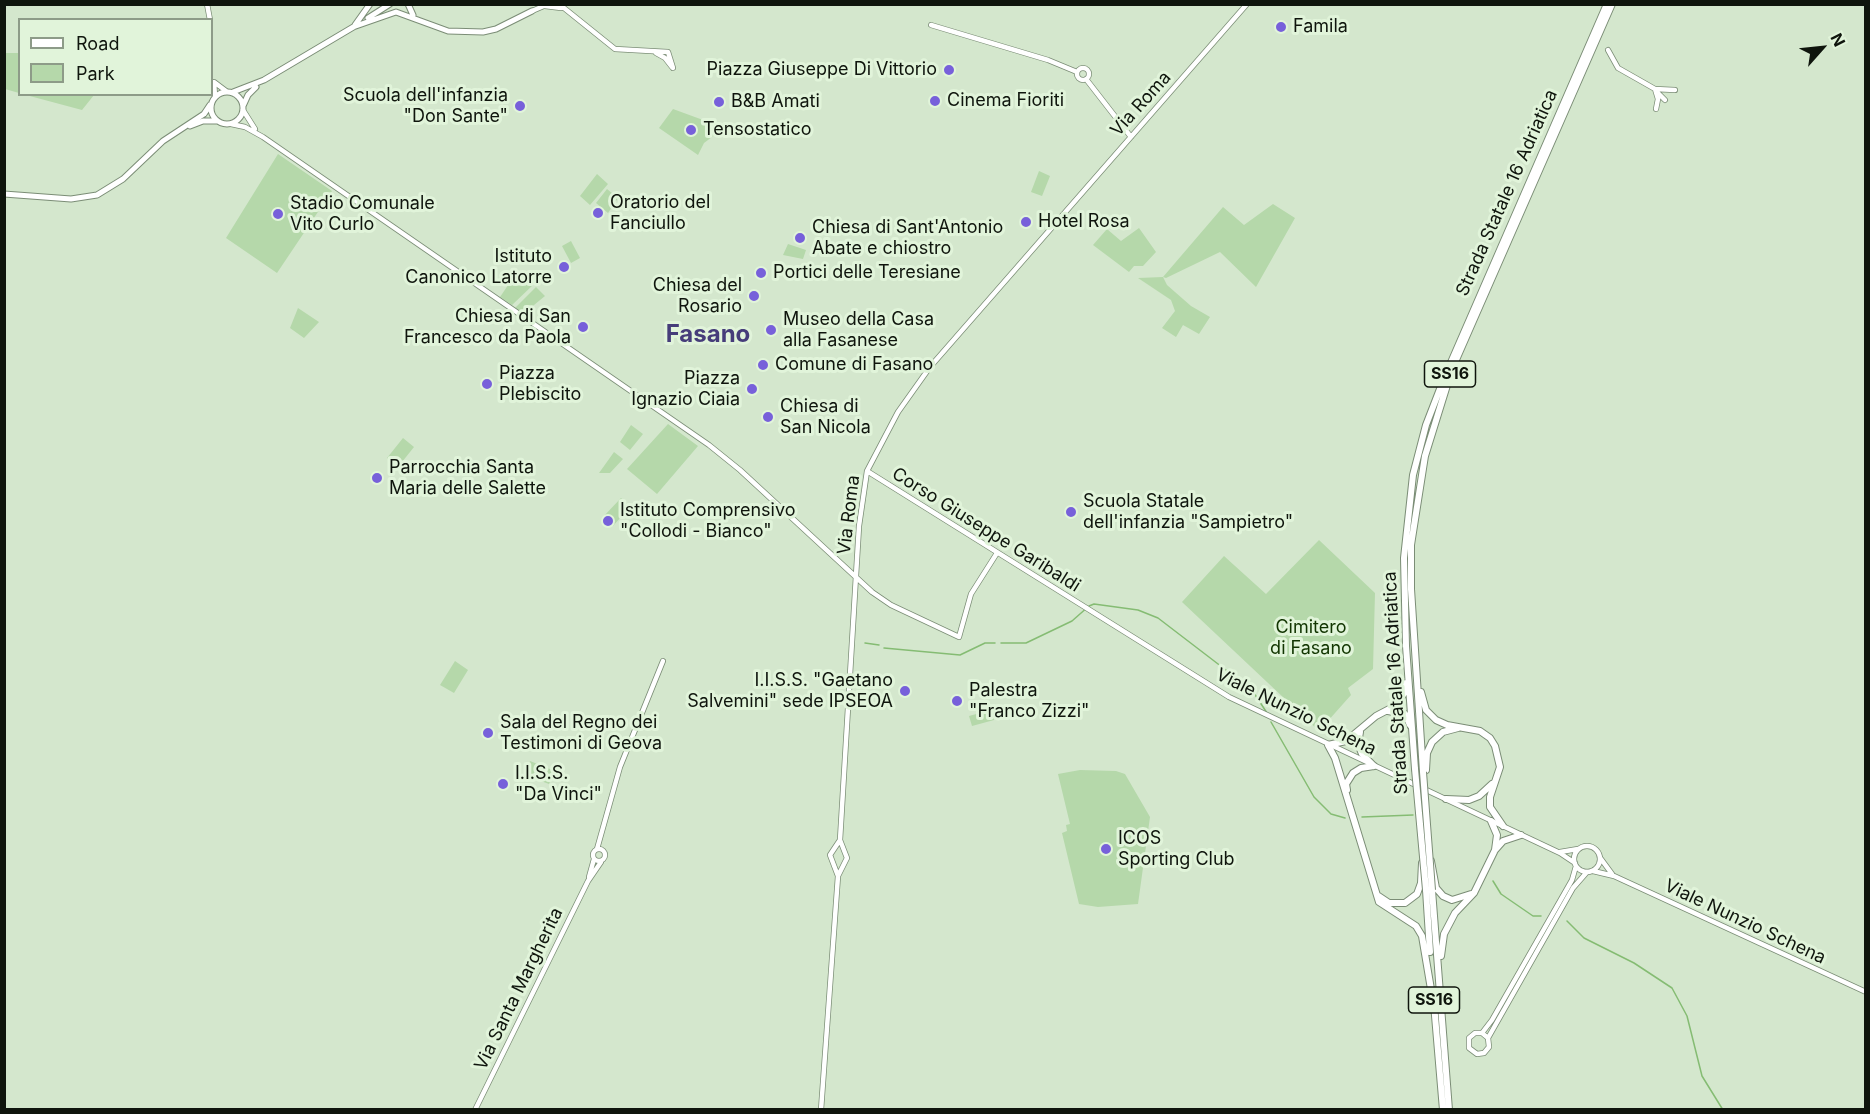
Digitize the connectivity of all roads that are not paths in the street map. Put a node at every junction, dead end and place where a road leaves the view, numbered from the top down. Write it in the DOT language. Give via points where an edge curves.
graph roads {
  1 [pos="370,4"];
  2 [pos="390,4"];
  3 [pos="408,4"];
  4 [pos="537,4"];
  5 [pos="1247,4"];
  6 [pos="1607,4"];
  7 [pos="1612,4"];
  8 [pos="546,5"];
  9 [pos="561,6"];
  10 [pos="532,11"];
  11 [pos="414,17"];
  12 [pos="931,25"];
  13 [pos="353,27"];
  14 [pos="1608,50"];
  15 [pos="654,52"];
  16 [pos="1077,72"];
  17 [pos="213,79"];
  18 [pos="1086,79"];
  19 [pos="264,80"];
  20 [pos="1655,89"];
  21 [pos="1674,90"];
  22 [pos="226,91"];
  23 [pos="233,92"];
  24 [pos="215,96"];
  25 [pos="1665,100"];
  26 [pos="210,105"];
  27 [pos="243,109"];
  28 [pos="1656,109"];
  29 [pos="217,121"];
  30 [pos="231,124"];
  31 [pos="177,131"];
  32 [pos="264,137"];
  33 [pos="1131,137"];
  34 [pos="4,194"];
  35 [pos="867,471"];
  36 [pos="997,553"];
  37 [pos="856,576"];
  38 [pos="1092,612"];
  39 [pos="1406,646"];
  40 [pos="1416,656"];
  41 [pos="663,661"];
  42 [pos="1388,711"];
  43 [pos="1458,727"];
  44 [pos="1360,732"];
  45 [pos="1328,745"];
  46 [pos="1414,748"];
  47 [pos="1374,766"];
  48 [pos="1425,773"];
  49 [pos="1498,777"];
  50 [pos="1347,797"];
  51 [pos="1446,799"];
  52 [pos="1491,820"];
  53 [pos="1503,826"];
  54 [pos="1521,835"];
  55 [pos="840,840"];
  56 [pos="600,842"];
  57 [pos="597,849"];
  58 [pos="835,849"];
  59 [pos="1578,849"];
  60 [pos="603,850"];
  61 [pos="844,850"];
  62 [pos="1495,850"];
  63 [pos="1426,851"];
  64 [pos="1560,852"];
  65 [pos="1600,858"];
  66 [pos="594,859"];
  67 [pos="602,862"];
  68 [pos="843,864"];
  69 [pos="1575,864"];
  70 [pos="835,865"];
  71 [pos="1590,871"];
  72 [pos="838,876"];
  73 [pos="1614,876"];
  74 [pos="588,880"];
  75 [pos="1432,889"];
  76 [pos="1471,896"];
  77 [pos="1388,905"];
  78 [pos="1866,992"];
  79 [pos="1442,995"];
  80 [pos="1434,1007"];
  81 [pos="1482,1033"];
  82 [pos="1488,1038"];
  83 [pos="475,1110"];
  84 [pos="822,1110"];
  85 [pos="1443,1110"];
  86 [pos="1449,1110"];
  1 -- 13 [label="main road"];
  2 -- 13 [label="main road"];
  3 -- 11 [label="main road"];
  4 -- 10 [label="street"];
  5 -- 33 [label="street, Via Roma"];
  6 -- 39 [label="highway, Strada Statale 16 Adriatica / SS16" via="1426,425 1408,512 1404,558"];
  7 -- 40 [label="highway, Strada Statale 16 Adriatica / SS16" via="1452,369 1437,412 1413,522 1411,589"];
  8 -- 9 [label="street"];
  8 -- 10 [label="street"];
  9 -- 15 [label="street" via="615,49"];
  10 -- 11 [label="main road" via="496,28 468,33 448,31"];
  11 -- 13 [label="main road" via="396,12"];
  12 -- 16 [label="street"];
  13 -- 19 [label="main road"];
  14 -- 20 [label="street" via="1618,68"];
  15 -- 15 [label="street" via="665,58 673,68 668,52"];
  16 -- 18 [label="street" via="1080,79"];
  16 -- 18 [label="street" via="1087,69"];
  17 -- 22 [label="street"];
  17 -- 24 [label="street"];
  18 -- 33 [label="street"];
  19 -- 23 [label="main road"];
  19 -- 27 [label="main road" via="248,95"];
  20 -- 21 [label="street"];
  20 -- 25 [label="street"];
  20 -- 28 [label="street"];
  22 -- 23 [label="main road"];
  22 -- 24 [label="main road"];
  23 -- 27 [label="main road"];
  24 -- 26 [label="main road"];
  26 -- 29 [label="main road"];
  26 -- 31 [label="main road" via="204,114"];
  27 -- 30 [label="main road"];
  27 -- 32 [label="street" via="248,122"];
  29 -- 30 [label="main road"];
  29 -- 31 [label="main road" via="203,121"];
  30 -- 32 [label="street"];
  31 -- 34 [label="main road" via="123,179 97,195 71,199"];
  32 -- 37 [label="street" via="722,454"];
  33 -- 35 [label="street, Via Roma" via="930,366 898,412"];
  35 -- 36 [label="street, Corso Giuseppe Garibaldi"];
  35 -- 37 [label="street, Via Roma"];
  36 -- 37 [label="street" via="971,594 959,637 891,605"];
  36 -- 38 [label="street, Corso Giuseppe Garibaldi"];
  37 -- 55 [label="street, Via Roma"];
  38 -- 45 [label="street, Viale Nunzio Schena" via="1229,697"];
  39 -- 42 [label="highway" via="1405,692"];
  39 -- 46 [label="highway, Strada Statale 16 Adriatica / SS16"];
  40 -- 43 [label="highway" via="1426,710 1436,720"];
  40 -- 48 [label="highway, Strada Statale 16 Adriatica / SS16"];
  41 -- 56 [label="street" via="620,767"];
  42 -- 44 [label="highway" via="1376,716"];
  42 -- 46 [label="highway" via="1405,714"];
  43 -- 48 [label="highway" via="1443,732 1432,742"];
  43 -- 49 [label="highway" via="1480,731 1490,738 1500,757"];
  44 -- 45 [label="highway" via="1346,741"];
  44 -- 47 [label="highway" via="1358,744 1362,754"];
  45 -- 47 [label="street, Viale Nunzio Schena"];
  45 -- 50 [label="highway"];
  46 -- 63 [label="highway, Strada Statale 16 Adriatica / SS16, bridge"];
  47 -- 50 [label="highway" via="1353,773 1346,784"];
  47 -- 51 [label="street, Viale Nunzio Schena"];
  48 -- 63 [label="highway, Strada Statale 16 Adriatica / SS16, bridge"];
  49 -- 51 [label="highway" via="1479,796 1469,800"];
  49 -- 53 [label="highway" via="1490,807"];
  50 -- 77 [label="highway" via="1375,893"];
  51 -- 52 [label="street, Viale Nunzio Schena"];
  52 -- 53 [label="street, Viale Nunzio Schena"];
  52 -- 62 [label="highway" via="1497,835"];
  53 -- 54 [label="street, Viale Nunzio Schena"];
  54 -- 62 [label="highway" via="1503,841"];
  54 -- 64 [label="street, Viale Nunzio Schena"];
  55 -- 58 [label="street, Via Roma"];
  55 -- 61 [label="street, Via Roma"];
  56 -- 57 [label="street"];
  56 -- 60 [label="street"];
  57 -- 60 [label="street"];
  57 -- 66 [label="street"];
  58 -- 61 [label="street"];
  58 -- 70 [label="street" via="830,855"];
  59 -- 64 [label="street"];
  59 -- 65 [label="street" via="1593,847"];
  59 -- 69 [label="street"];
  60 -- 67 [label="street" via="606,855"];
  61 -- 68 [label="street" via="847,858"];
  62 -- 76 [label="highway"];
  63 -- 75 [label="highway, Strada Statale 16 Adriatica / SS16, bridge"];
  63 -- 75 [label="highway, bridge"];
  63 -- 77 [label="highway, bridge" via="1417,894 1405,903"];
  64 -- 69 [label="street, Viale Nunzio Schena"];
  65 -- 71 [label="street"];
  65 -- 73 [label="street, Viale Nunzio Schena"];
  66 -- 67 [label="street"];
  66 -- 74 [label="street, Via Santa Margherita"];
  67 -- 74 [label="street, Via Santa Margherita"];
  68 -- 70 [label="street"];
  68 -- 72 [label="street"];
  69 -- 71 [label="street"];
  69 -- 81 [label="street" via="1572,880"];
  70 -- 72 [label="street"];
  71 -- 73 [label="street, Viale Nunzio Schena"];
  71 -- 82 [label="street" via="1573,888"];
  72 -- 84 [label="street"];
  73 -- 78 [label="street, Viale Nunzio Schena"];
  74 -- 83 [label="street, Via Santa Margherita"];
  75 -- 76 [label="highway" via="1452,900"];
  75 -- 79 [label="highway, Strada Statale 16 Adriatica / SS16"];
  75 -- 80 [label="highway, Strada Statale 16 Adriatica / SS16"];
  76 -- 79 [label="highway" via="1444,934"];
  77 -- 80 [label="highway" via="1416,926 1422,936"];
  79 -- 86 [label="highway, Strada Statale 16 Adriatica / SS16"];
  80 -- 85 [label="highway, Strada Statale 16 Adriatica / SS16"];
  81 -- 82 [label="street"];
  81 -- 82 [label="street" via="1469,1038 1472,1052 1486,1051"];
}
